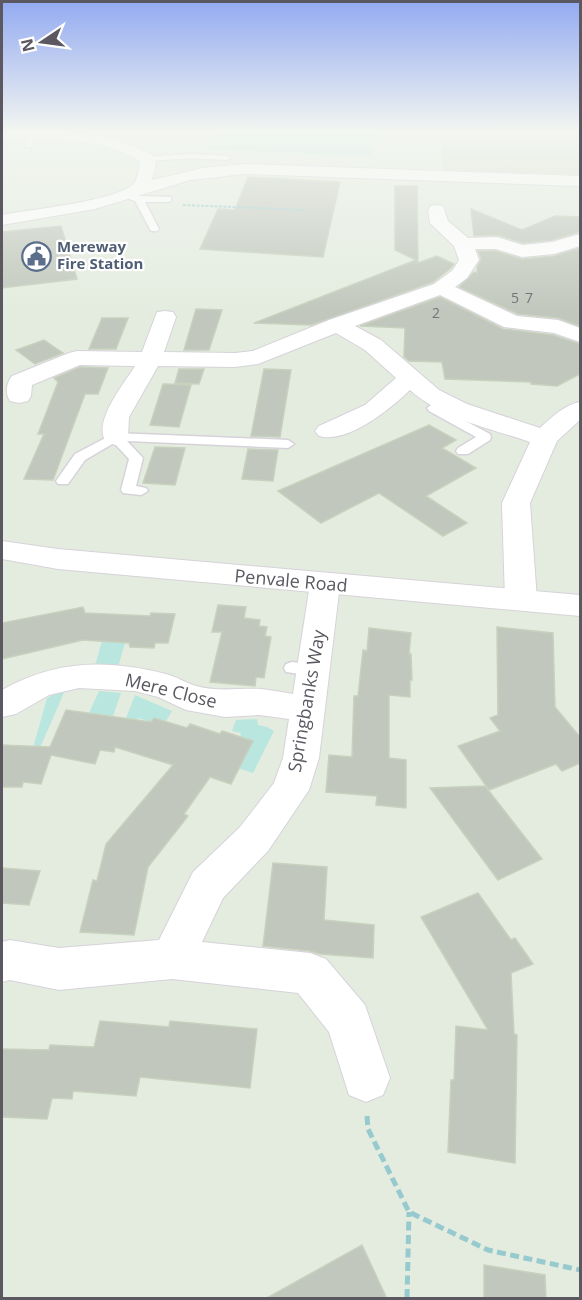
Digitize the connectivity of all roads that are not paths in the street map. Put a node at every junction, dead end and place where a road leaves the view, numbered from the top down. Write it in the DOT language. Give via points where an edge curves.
graph roads {
  1 [pos="137,192"];
  2 [pos="142,192"];
  3 [pos="135,195"];
  4 [pos="168,199"];
  5 [pos="2,208"];
  6 [pos="60,210"];
  7 [pos="437,210"];
  8 [pos="2,220"];
  9 [pos="154,229"];
  10 [pos="580,240"];
  11 [pos="464,244"];
  12 [pos="441,288"];
  13 [pos="165,317"];
  14 [pos="337,325"];
  15 [pos="580,335"];
  16 [pos="151,358"];
  17 [pos="411,377"];
  18 [pos="19,396"];
  19 [pos="442,401"];
  20 [pos="580,409"];
  21 [pos="328,431"];
  22 [pos="115,437"];
  23 [pos="545,438"];
  24 [pos="288,444"];
  25 [pos="463,451"];
  26 [pos="63,481"];
  27 [pos="141,491"];
  28 [pos="2,550"];
  29 [pos="325,584"];
  30 [pos="521,600"];
  31 [pos="580,606"];
  32 [pos="3,705"];
  33 [pos="308,709"];
  34 [pos="172,959"];
  35 [pos="2,962"];
  36 [pos="366,1077"];
  1 -- 3 [label="street"];
  2 -- 3 [label="street"];
  3 -- 4 [label="lane"];
  3 -- 6 [label="street"];
  3 -- 9 [label="lane"];
  5 -- 6 [label="street"];
  6 -- 8 [label="street"];
  7 -- 11 [label="street" via="439,223"];
  10 -- 11 [label="street" via="554,248 522,251 497,243"];
  11 -- 12 [label="street" via="469,260 460,274"];
  12 -- 14 [label="street"];
  12 -- 15 [label="street" via="512,322 558,327"];
  13 -- 16 [label="street"];
  14 -- 16 [label="street" via="258,357"];
  14 -- 17 [label="street" via="373,345"];
  16 -- 18 [label="street" via="77,358 20,381"];
  16 -- 22 [label="street" via="116,417"];
  17 -- 19 [label="street"];
  17 -- 21 [label="street" via="374,410"];
  19 -- 23 [label="street"];
  19 -- 25 [label="lane" via="433,408 485,436"];
  20 -- 23 [label="street"];
  22 -- 24 [label="lane"];
  22 -- 26 [label="lane" via="80,457"];
  22 -- 27 [label="lane" via="136,458 128,490"];
  23 -- 30 [label="street" via="516,503"];
  28 -- 29 [label="street, Penvale Road" via="57,559"];
  29 -- 30 [label="street, Penvale Road"];
  29 -- 33 [label="street, Springbanks Way" via="303,669"];
  30 -- 31 [label="street, Penvale Road"];
  32 -- 33 [label="street, Mere Close" via="39,685 135,679 168,687 221,712 259,702"];
  33 -- 34 [label="street, Springbanks Way" via="301,758 290,790 254,839 208,885"];
  34 -- 35 [label="street" via="59,969"];
  34 -- 36 [label="street" via="310,974 349,1021"];
}
